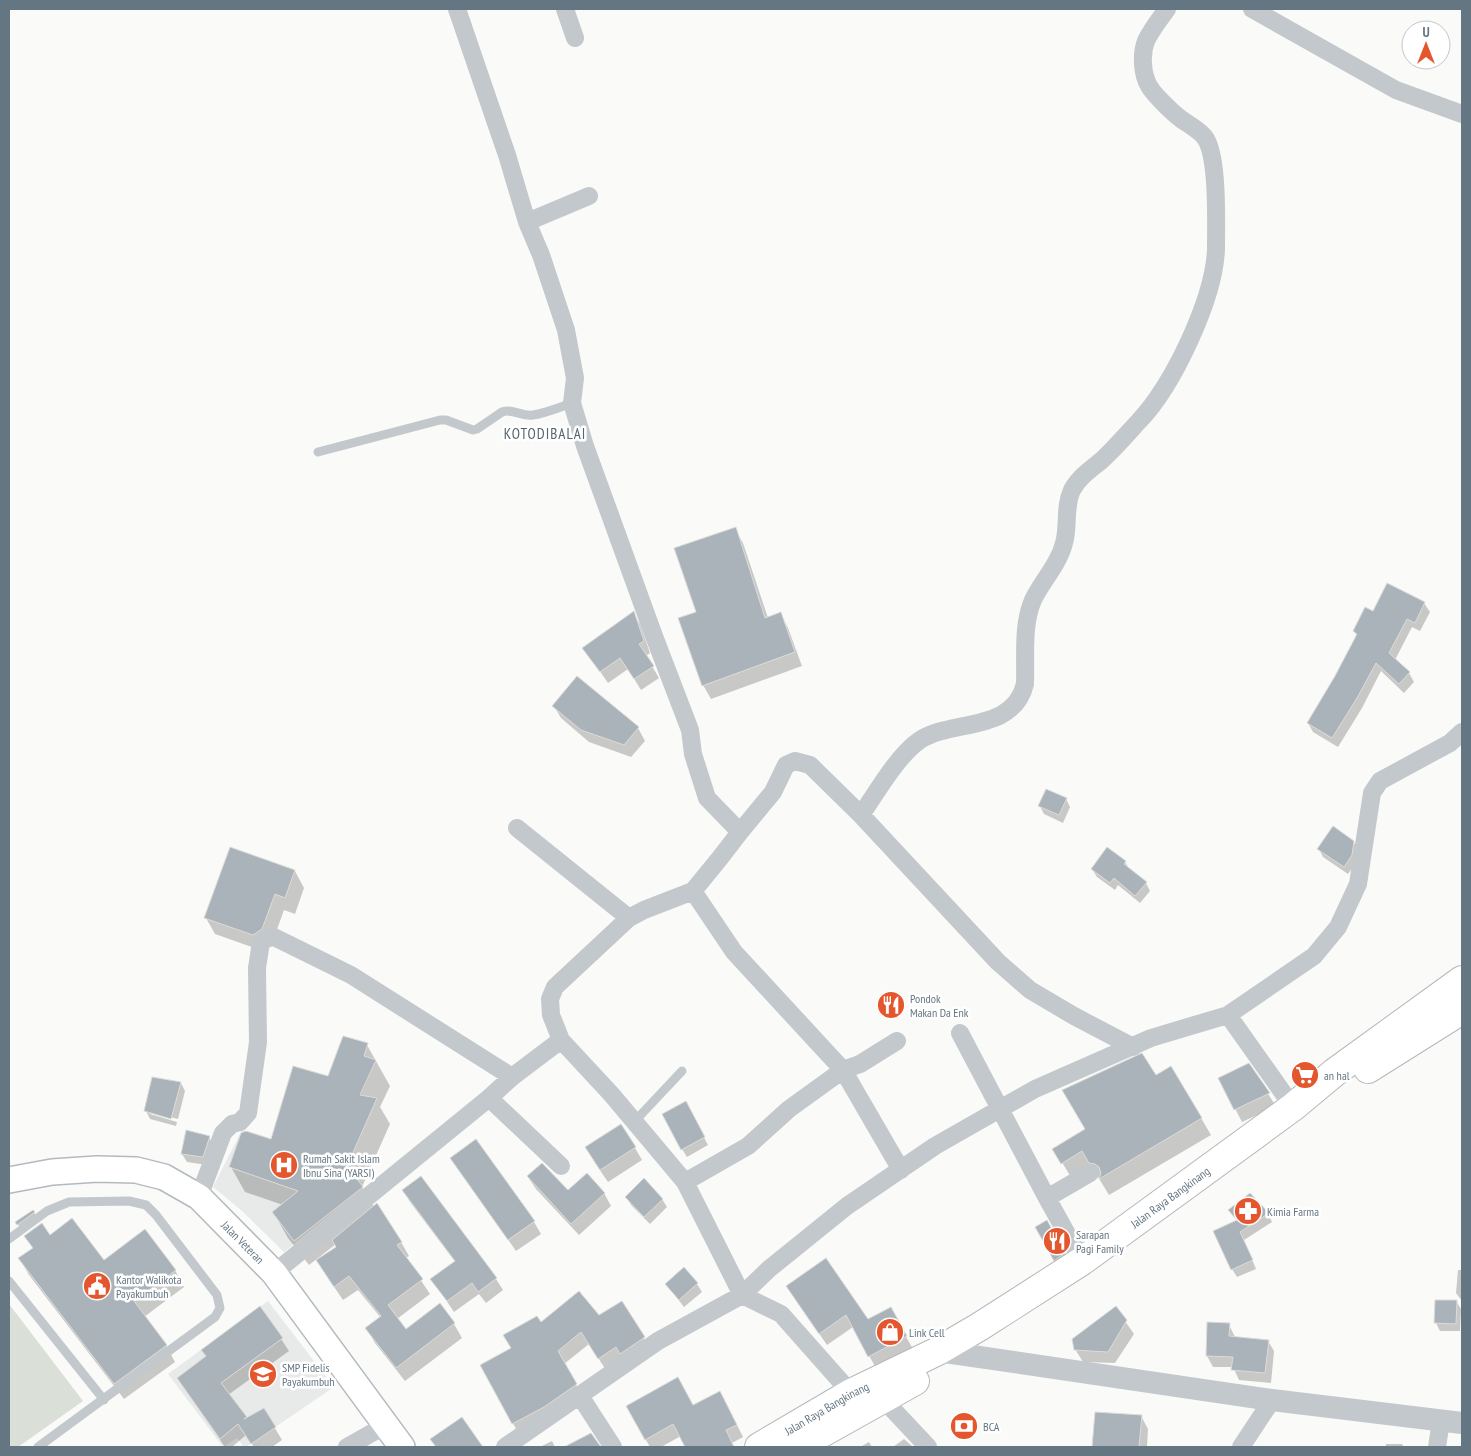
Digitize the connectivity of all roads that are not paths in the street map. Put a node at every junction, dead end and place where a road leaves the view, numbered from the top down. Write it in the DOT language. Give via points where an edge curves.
graph roads {
  1 [pos="457,9"];
  2 [pos="565,9"];
  3 [pos="1167,9"];
  4 [pos="1252,9"];
  5 [pos="575,38"];
  6 [pos="1462,114"];
  7 [pos="589,196"];
  8 [pos="528,222"];
  9 [pos="572,403"];
  10 [pos="318,452"];
  11 [pos="1458,742"];
  12 [pos="861,815"];
  13 [pos="517,828"];
  14 [pos="740,832"];
  15 [pos="693,891"];
  16 [pos="629,918"];
  17 [pos="1462,980"];
  18 [pos="1462,1010"];
  19 [pos="1228,1015"];
  20 [pos="960,1033"];
  21 [pos="561,1040"];
  22 [pos="898,1041"];
  23 [pos="1133,1047"];
  24 [pos="843,1070"];
  25 [pos="682,1071"];
  26 [pos="512,1077"];
  27 [pos="1340,1078"];
  28 [pos="489,1098"];
  29 [pos="1292,1107"];
  30 [pos="1000,1109"];
  31 [pos="634,1122"];
  32 [pos="561,1166"];
  33 [pos="901,1170"];
  34 [pos="1090,1174"];
  35 [pos="9,1180"];
  36 [pos="686,1182"];
  37 [pos="199,1197"];
  38 [pos="1047,1198"];
  39 [pos="9,1239"];
  40 [pos="1082,1261"];
  41 [pos="274,1273"];
  42 [pos="9,1281"];
  43 [pos="742,1295"];
  44 [pos="949,1353"];
  45 [pos="851,1394"];
  46 [pos="580,1396"];
  47 [pos="883,1399"];
  48 [pos="104,1400"];
  49 [pos="1272,1400"];
  50 [pos="1451,1422"];
  51 [pos="386,1425"];
  52 [pos="38,1447"];
  53 [pos="347,1447"];
  54 [pos="402,1447"];
  55 [pos="504,1447"];
  56 [pos="613,1447"];
  57 [pos="759,1447"];
  58 [pos="797,1447"];
  59 [pos="928,1447"];
  60 [pos="1241,1447"];
  61 [pos="1437,1447"];
  1 -- 8 [label="street"];
  2 -- 5 [label="street"];
  3 -- 12 [label="street" via="1146,40 1142,54 1145,74 1149,86 1176,115 1206,138 1212,152 1216,250 1199,320 1166,387 1142,419 1083,476 1073,490 1066,510 1065,542 1029,613 1023,695 996,718 938,733 906,750"];
  4 -- 6 [label="street" via="1396,90"];
  7 -- 8 [label="street"];
  8 -- 9 [label="street" via="566,330 575,378"];
  9 -- 10 [label="lane" via="534,415 507,410 477,430 467,430 440,420"];
  9 -- 14 [label="street" via="588,456 690,730 693,754 706,798"];
  11 -- 19 [label="street" via="1380,781 1372,793 1358,884 1338,927 1314,956"];
  12 -- 14 [label="street" via="810,765 795,762 786,765 773,792"];
  12 -- 23 [label="street" via="998,962 1030,990"];
  13 -- 16 [label="street"];
  14 -- 15 [label="street"];
  15 -- 16 [label="street"];
  15 -- 24 [label="street" via="734,952"];
  16 -- 21 [label="street" via="555,987 550,999 551,1015"];
  17 -- 27 [label="highway, Jalan Raya Bangkinang"];
  18 -- 27 [label="highway, Jalan Raya Bangkinang"];
  19 -- 23 [label="street" via="1151,1038"];
  19 -- 29 [label="street"];
  20 -- 30 [label="street"];
  21 -- 26 [label="street"];
  21 -- 31 [label="street"];
  22 -- 24 [label="street" via="860,1064"];
  23 -- 30 [label="street" via="1036,1089"];
  24 -- 33 [label="street"];
  24 -- 36 [label="street" via="789,1109 748,1146"];
  25 -- 31 [label="lane"];
  26 -- 28 [label="street"];
  26 -- 37 [label="street" via="351,976 274,937 268,938 261,942 257,968 258,1042 248,1113 223,1133"];
  27 -- 29 [label="highway, Jalan Raya Bangkinang"];
  27 -- 44 [label="highway, Jalan Raya Bangkinang" via="1285,1132"];
  28 -- 32 [label="street"];
  28 -- 41 [label="street"];
  29 -- 40 [label="highway, Jalan Raya Bangkinang"];
  30 -- 33 [label="street" via="935,1146"];
  30 -- 38 [label="street"];
  31 -- 36 [label="street"];
  33 -- 43 [label="street" via="847,1206"];
  34 -- 38 [label="street"];
  35 -- 37 [label="main road, Jalan Veteran" via="52,1172 136,1170 164,1177"];
  36 -- 43 [label="street"];
  37 -- 41 [label="main road, Jalan Veteran"];
  38 -- 40 [label="street"];
  39 -- 48 [label="lane" via="46,1211 70,1202 130,1201 146,1205 217,1295 220,1308 215,1317"];
  40 -- 44 [label="highway, Jalan Raya Bangkinang" via="979,1327"];
  41 -- 51 [label="main road, Jalan Veteran"];
  42 -- 48 [label="lane"];
  43 -- 45 [label="street" via="781,1314"];
  43 -- 46 [label="street" via="658,1341"];
  44 -- 45 [label="highway, Jalan Raya Bangkinang"];
  44 -- 47 [label="highway, Jalan Raya Bangkinang"];
  44 -- 49 [label="street"];
  45 -- 57 [label="highway, Jalan Raya Bangkinang"];
  46 -- 55 [label="street"];
  46 -- 56 [label="street"];
  47 -- 58 [label="highway, Jalan Raya Bangkinang"];
  47 -- 59 [label="street"];
  48 -- 52 [label="lane"];
  49 -- 50 [label="street"];
  49 -- 60 [label="street"];
  50 -- 61 [label="street"];
  51 -- 53 [label="street"];
  51 -- 54 [label="main road, Jalan Veteran"];
}
